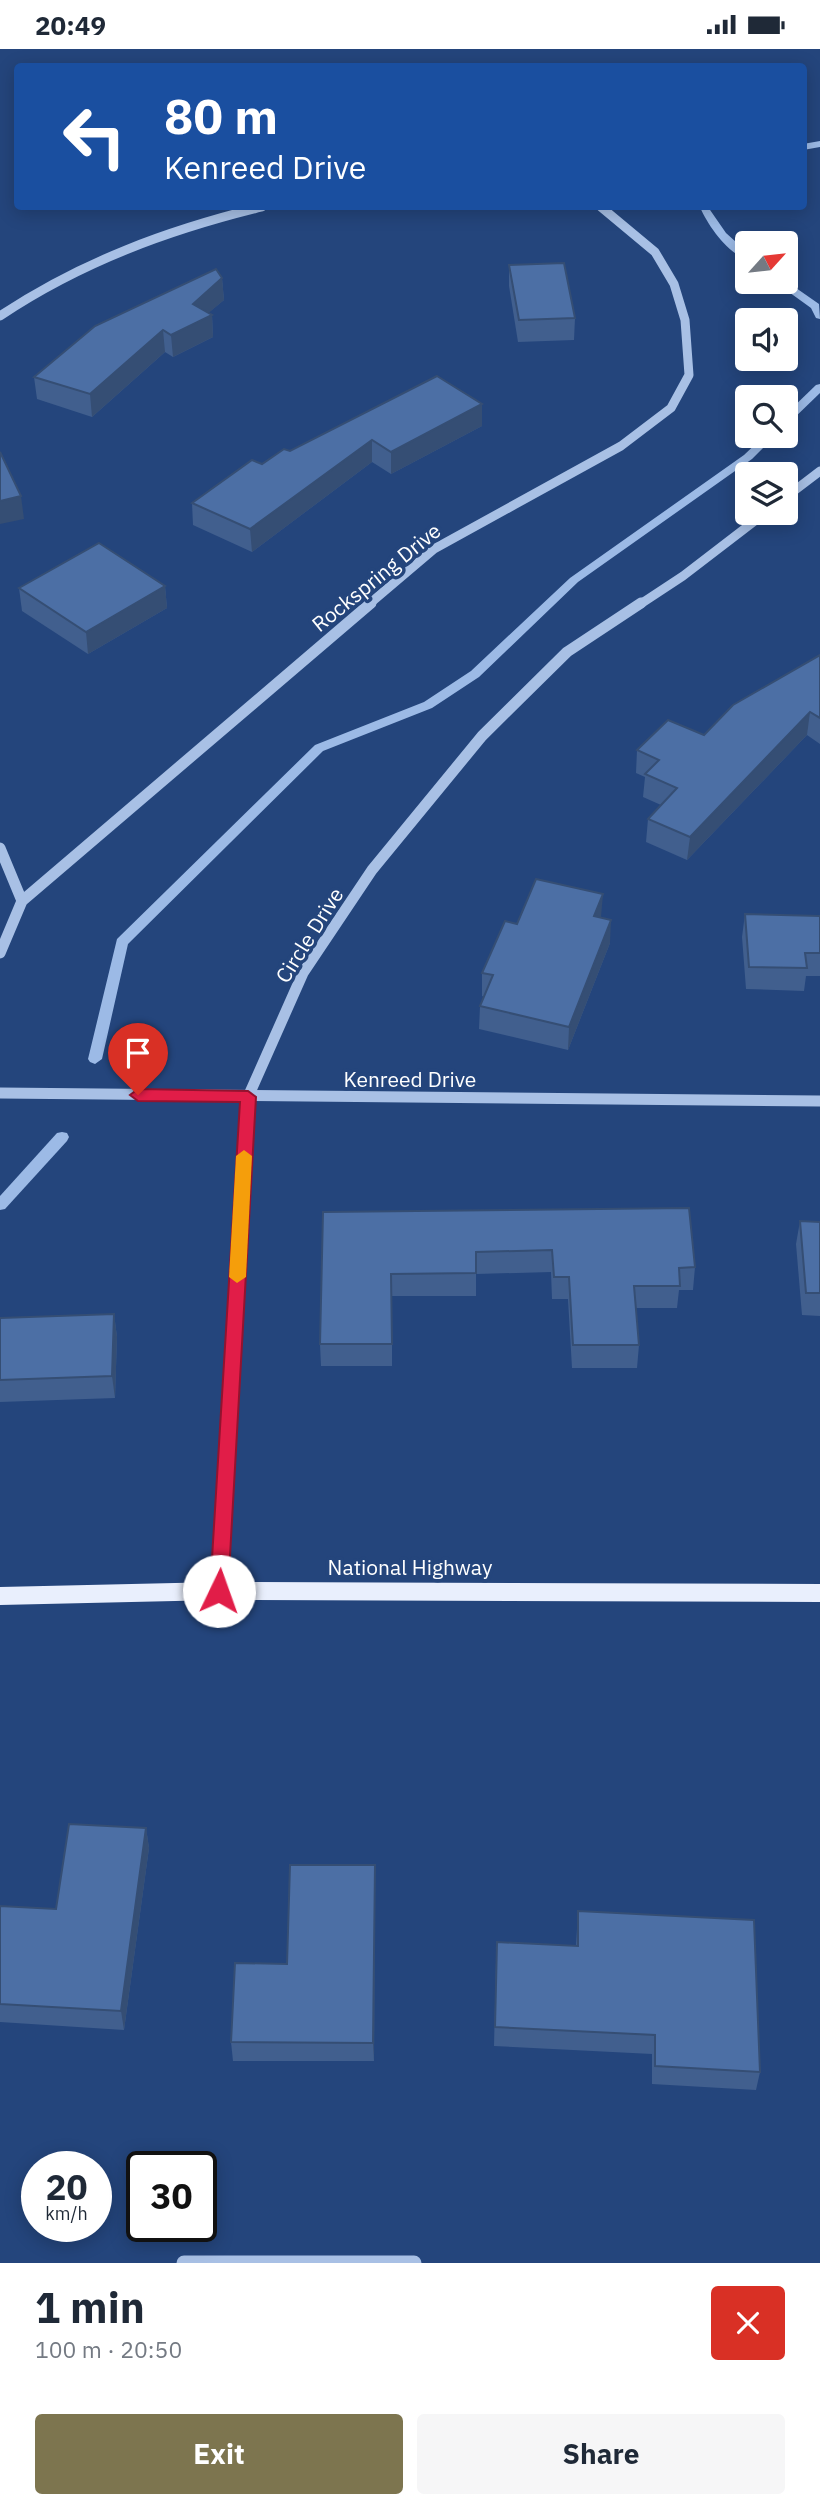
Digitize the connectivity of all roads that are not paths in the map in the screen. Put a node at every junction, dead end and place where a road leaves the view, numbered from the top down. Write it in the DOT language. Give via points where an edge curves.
graph roads {
  1 [pos="249,210"];
  2 [pos="605,210"];
  3 [pos="0,316"];
  4 [pos="820,471"];
  5 [pos="798,488"];
  6 [pos="749,525"];
  7 [pos="0,848"];
  8 [pos="22,901"];
  9 [pos="0,953"];
  10 [pos="0,1093"];
  11 [pos="248,1097"];
  12 [pos="820,1101"];
  13 [pos="219,1591"];
  14 [pos="820,1593"];
  15 [pos="0,1595"];
  16 [pos="184,2263"];
  17 [pos="414,2263"];
  1 -- 3 [label="street" via="110,257 29,296"];
  2 -- 8 [label="street, Rockspring Drive" via="655,252 674,284 687,332 689,375 671,408 621,446 434,549"];
  4 -- 5 [label="street"];
  6 -- 11 [label="street, Circle Drive" via="683,576 567,652 482,736 372,870 303,973"];
  7 -- 8 [label="street"];
  8 -- 9 [label="street, Rockspring Drive"];
  10 -- 11 [label="street, Kenreed Drive"];
  11 -- 12 [label="street, Kenreed Drive"];
  11 -- 13 [label="street, Circle Drive"];
  13 -- 14 [label="main road, National Highway"];
  13 -- 15 [label="main road, National Highway"];
  16 -- 17 [label="street"];
}
